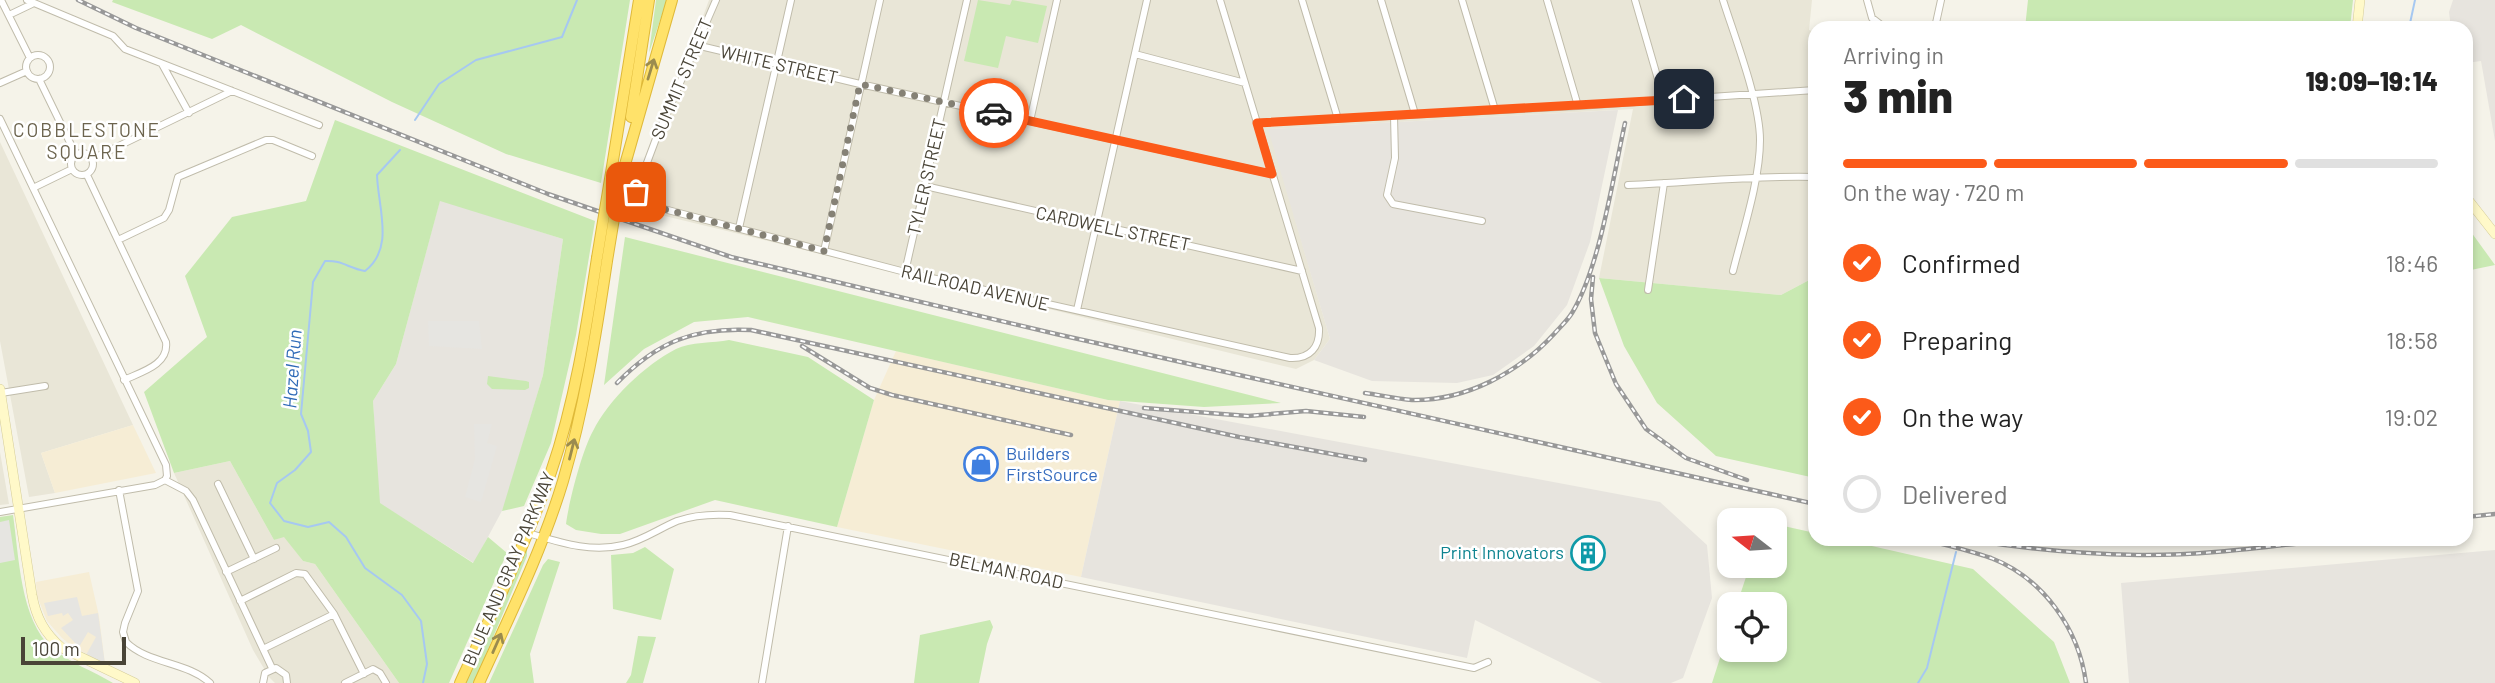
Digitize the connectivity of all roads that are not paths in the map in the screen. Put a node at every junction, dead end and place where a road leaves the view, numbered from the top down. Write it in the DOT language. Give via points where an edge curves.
graph roads {
  1 [pos="1,0"];
  2 [pos="639,0"];
  3 [pos="649,0"];
  4 [pos="672,0"];
  5 [pos="716,0"];
  6 [pos="791,0"];
  7 [pos="880,0"];
  8 [pos="967,0"];
  9 [pos="1057,0"];
  10 [pos="1147,0"];
  11 [pos="1220,0"];
  12 [pos="1301,0"];
  13 [pos="1381,0"];
  14 [pos="1462,0"];
  15 [pos="1547,0"];
  16 [pos="1635,0"];
  17 [pos="1723,0"];
  18 [pos="1867,0"];
  19 [pos="1941,0"];
  20 [pos="2360,0"];
  21 [pos="30,2"];
  22 [pos="9,15"];
  23 [pos="1876,21"];
  24 [pos="1936,21"];
  25 [pos="2358,21"];
  26 [pos="696,45"];
  27 [pos="1135,54"];
  28 [pos="30,58"];
  29 [pos="162,64"];
  30 [pos="776,65"];
  31 [pos="27,71"];
  32 [pos="39,79"];
  33 [pos="1,82"];
  34 [pos="1245,83"];
  35 [pos="860,84"];
  36 [pos="232,91"];
  37 [pos="1808,91"];
  38 [pos="1751,95"];
  39 [pos="1664,100"];
  40 [pos="944,102"];
  41 [pos="1578,106"];
  42 [pos="1495,110"];
  43 [pos="189,113"];
  44 [pos="1415,114"];
  45 [pos="1394,116"];
  46 [pos="0,119"];
  47 [pos="1338,119"];
  48 [pos="1030,121"];
  49 [pos="1257,123"];
  50 [pos="320,125"];
  51 [pos="1115,140"];
  52 [pos="76,155"];
  53 [pos="312,156"];
  54 [pos="92,159"];
  55 [pos="72,169"];
  56 [pos="1272,174"];
  57 [pos="87,175"];
  58 [pos="1755,177"];
  59 [pos="1808,177"];
  60 [pos="615,180"];
  61 [pos="1664,183"];
  62 [pos="1628,185"];
  63 [pos="925,186"];
  64 [pos="33,188"];
  65 [pos="637,198"];
  66 [pos="2473,206"];
  67 [pos="1482,220"];
  68 [pos="1096,225"];
  69 [pos="739,228"];
  70 [pos="2495,234"];
  71 [pos="118,240"];
  72 [pos="824,251"];
  73 [pos="602,259"];
  74 [pos="1302,271"];
  75 [pos="1733,271"];
  76 [pos="905,272"];
  77 [pos="1648,290"];
  78 [pos="1077,310"];
  79 [pos="124,380"];
  80 [pos="45,386"];
  81 [pos="0,391"];
  82 [pos="3,431"];
  83 [pos="165,480"];
  84 [pos="218,484"];
  85 [pos="119,491"];
  86 [pos="19,508"];
  87 [pos="0,512"];
  88 [pos="788,526"];
  89 [pos="528,533"];
  90 [pos="543,538"];
  91 [pos="276,548"];
  92 [pos="254,559"];
  93 [pos="226,572"];
  94 [pos="240,601"];
  95 [pos="334,614"];
  96 [pos="263,649"];
  97 [pos="1488,662"];
  98 [pos="272,668"];
  99 [pos="364,674"];
  100 [pos="135,683"];
  101 [pos="210,683"];
  102 [pos="263,683"];
  103 [pos="287,683"];
  104 [pos="345,683"];
  105 [pos="386,683"];
  106 [pos="460,683"];
  107 [pos="479,683"];
  108 [pos="762,683"];
  1 -- 22 [label="street"];
  2 -- 60 [label="highway, BLUE AND GRAY PARKWAY"];
  3 -- 60 [label="highway, BLUE AND GRAY PARKWAY"];
  60 -- 4 [label="highway, one-way"];
  5 -- 26 [label="street, SUMMIT STREET"];
  6 -- 30 [label="street"];
  7 -- 35 [label="street"];
  8 -- 40 [label="street, TYLER STREET"];
  9 -- 48 [label="street"];
  10 -- 27 [label="street"];
  11 -- 34 [label="street"];
  12 -- 47 [label="street"];
  13 -- 44 [label="street"];
  14 -- 42 [label="street"];
  15 -- 41 [label="street"];
  16 -- 39 [label="street"];
  17 -- 38 [label="street"];
  18 -- 23 [label="street"];
  19 -- 24 [label="street"];
  20 -- 25 [label="main road"];
  21 -- 22 [label="street"];
  21 -- 29 [label="street" via="113,36 125,49"];
  22 -- 28 [label="street"];
  26 -- 30 [label="street, WHITE STREET"];
  26 -- 65 [label="street, SUMMIT STREET" via="657,135"];
  27 -- 34 [label="street"];
  27 -- 51 [label="street"];
  28 -- 31 [label="street"];
  28 -- 32 [label="street" via="43,56 50,64 47,75"];
  29 -- 36 [label="street"];
  29 -- 43 [label="street"];
  30 -- 35 [label="street, WHITE STREET"];
  30 -- 69 [label="street"];
  31 -- 32 [label="street"];
  31 -- 33 [label="street"];
  32 -- 52 [label="street"];
  34 -- 49 [label="street"];
  35 -- 40 [label="street, WHITE STREET"];
  35 -- 72 [label="street"];
  36 -- 43 [label="street"];
  36 -- 50 [label="street"];
  37 -- 38 [label="street"];
  38 -- 39 [label="street"];
  38 -- 58 [label="street" via="1760,140"];
  39 -- 41 [label="street"];
  40 -- 48 [label="street, WHITE STREET"];
  40 -- 63 [label="street, TYLER STREET"];
  41 -- 42 [label="street"];
  42 -- 44 [label="street"];
  43 -- 54 [label="street"];
  44 -- 45 [label="street"];
  45 -- 47 [label="street"];
  45 -- 67 [label="street" via="1396,142 1389,201"];
  46 -- 64 [label="street"];
  47 -- 49 [label="street"];
  48 -- 51 [label="street, WHITE STREET"];
  49 -- 56 [label="street"];
  51 -- 56 [label="street, WHITE STREET"];
  51 -- 68 [label="street"];
  52 -- 54 [label="street" via="83,153"];
  52 -- 55 [label="street"];
  53 -- 71 [label="street" via="266,140 178,177 164,218"];
  54 -- 57 [label="street"];
  55 -- 57 [label="street" via="80,176"];
  55 -- 64 [label="street"];
  56 -- 74 [label="street"];
  57 -- 71 [label="street"];
  58 -- 59 [label="street"];
  58 -- 61 [label="street"];
  58 -- 75 [label="street"];
  60 -- 73 [label="highway, BLUE AND GRAY PARKWAY, bridge"];
  61 -- 62 [label="street"];
  61 -- 77 [label="street"];
  63 -- 68 [label="street, CARDWELL STREET"];
  63 -- 76 [label="street, TYLER STREET"];
  64 -- 79 [label="street"];
  65 -- 69 [label="street, RAILROAD AVENUE" via="641,203"];
  66 -- 70 [label="main road"];
  68 -- 74 [label="street, CARDWELL STREET"];
  68 -- 78 [label="street"];
  69 -- 72 [label="street, RAILROAD AVENUE"];
  71 -- 79 [label="street" via="167,348 160,362"];
  72 -- 76 [label="street, RAILROAD AVENUE"];
  73 -- 89 [label="highway, BLUE AND GRAY PARKWAY" via="579,372 552,470"];
  90 -- 73 [label="highway, BLUE AND GRAY PARKWAY, one-way" via="578,423"];
  74 -- 78 [label="street, RAILROAD AVENUE" via="1319,328 1319,344 1302,357"];
  76 -- 78 [label="street, RAILROAD AVENUE"];
  79 -- 83 [label="street" via="166,465"];
  80 -- 81 [label="street"];
  81 -- 82 [label="main road"];
  82 -- 86 [label="main road"];
  83 -- 85 [label="street"];
  83 -- 93 [label="street" via="193,500"];
  84 -- 92 [label="street"];
  85 -- 86 [label="street"];
  85 -- 101 [label="street" via="138,591 125,623 126,642"];
  86 -- 87 [label="street"];
  86 -- 100 [label="main road" via="35,611 46,631 62,648"];
  88 -- 90 [label="street, BELMAN ROAD" via="712,514 684,519 634,542 605,548"];
  88 -- 97 [label="street, BELMAN ROAD" via="1474,668"];
  88 -- 108 [label="street"];
  89 -- 90 [label="street, BELMAN ROAD"];
  89 -- 106 [label="highway, BLUE AND GRAY PARKWAY"];
  107 -- 90 [label="highway, BLUE AND GRAY PARKWAY, one-way"];
  91 -- 92 [label="street"];
  92 -- 93 [label="street"];
  93 -- 94 [label="street"];
  94 -- 95 [label="street" via="296,573 304,574"];
  94 -- 96 [label="street"];
  95 -- 96 [label="street"];
  95 -- 99 [label="street"];
  96 -- 98 [label="street"];
  98 -- 102 [label="street"];
  98 -- 103 [label="street" via="284,671"];
  99 -- 104 [label="street"];
  99 -- 105 [label="street" via="373,669"];
}
